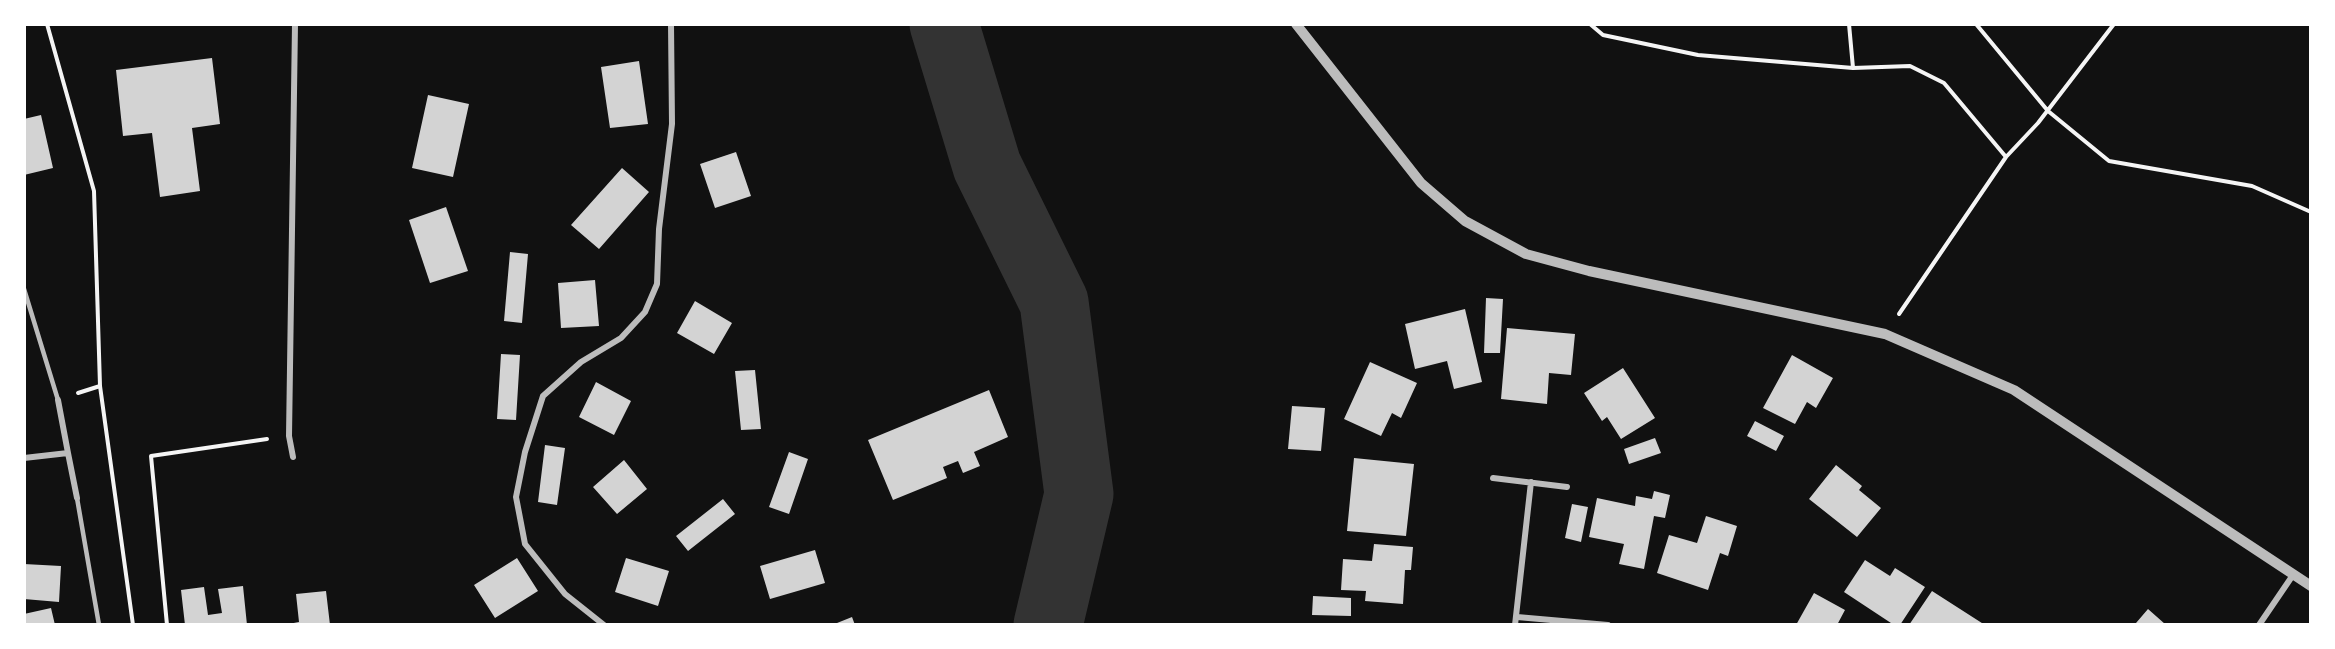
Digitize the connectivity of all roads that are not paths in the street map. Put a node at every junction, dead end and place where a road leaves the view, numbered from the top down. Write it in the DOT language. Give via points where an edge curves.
graph roads {
  1 [pos="295,24"];
  2 [pos="671,24"];
  3 [pos="1296,24"];
  4 [pos="24,289"];
  5 [pos="58,400"];
  6 [pos="68,453"];
  7 [pos="293,457"];
  8 [pos="24,458"];
  9 [pos="1493,478"];
  10 [pos="1531,482"];
  11 [pos="1567,487"];
  12 [pos="77,498"];
  13 [pos="2293,575"];
  14 [pos="2311,586"];
  15 [pos="1517,617"];
  16 [pos="99,625"];
  17 [pos="604,625"];
  18 [pos="1515,625"];
  19 [pos="1608,625"];
  20 [pos="2259,625"];
  1 -- 7 [label="street" via="289,436"];
  2 -- 17 [label="street" via="672,124 659,229 657,284 645,312 621,338 580,362 543,396 516,497 525,544 565,594"];
  3 -- 13 [label="street" via="1421,183 1465,221 1526,254 1589,271 1885,334 2014,390"];
  4 -- 5 [label="lane"];
  5 -- 6 [label="street"];
  6 -- 8 [label="street"];
  6 -- 12 [label="street"];
  9 -- 10 [label="street"];
  10 -- 11 [label="street"];
  10 -- 15 [label="street"];
  12 -- 16 [label="lane"];
  13 -- 14 [label="street"];
  13 -- 20 [label="street"];
  15 -- 18 [label="street"];
  15 -- 19 [label="street"];
}
